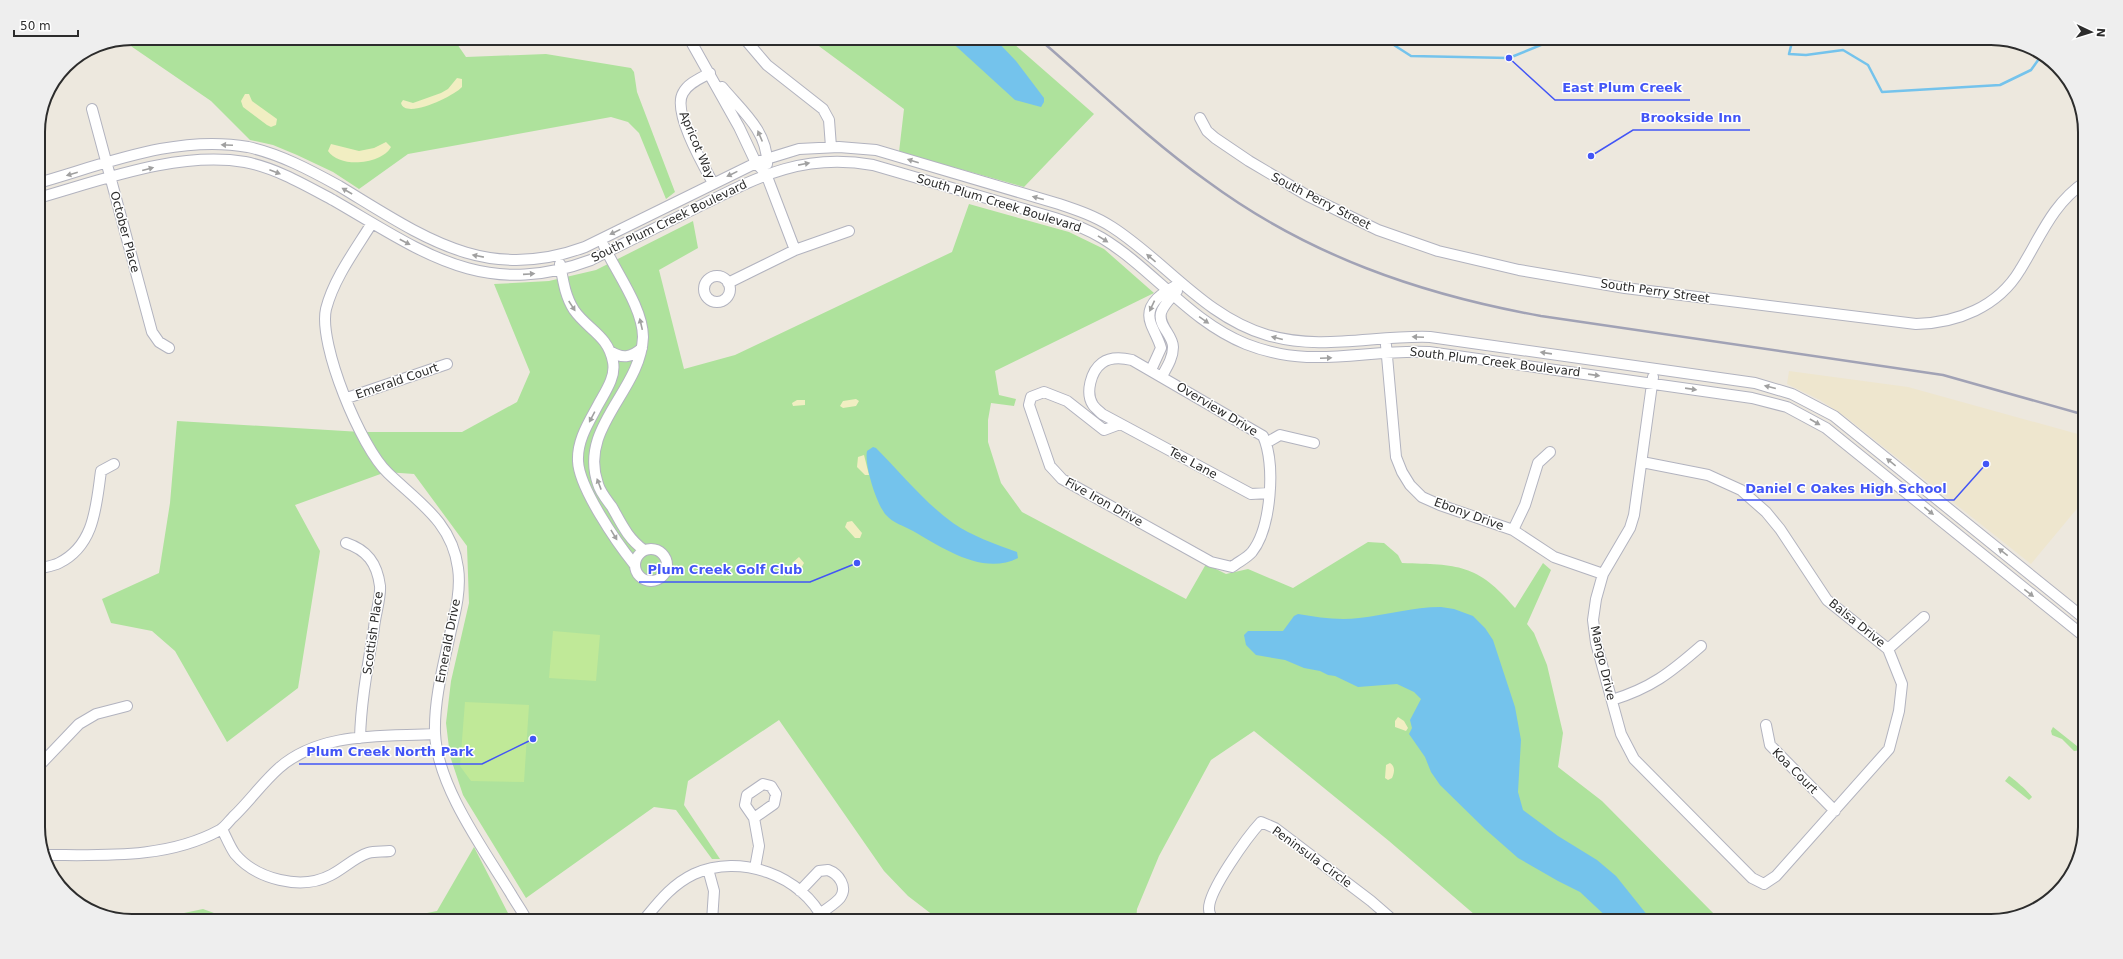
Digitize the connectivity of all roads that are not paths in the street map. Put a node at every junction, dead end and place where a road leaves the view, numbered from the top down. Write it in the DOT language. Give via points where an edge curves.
graph roads {
  1 [pos="694,45"];
  2 [pos="750,45"];
  3 [pos="710,73"];
  4 [pos="92,109"];
  5 [pos="1200,118"];
  6 [pos="831,147"];
  7 [pos="767,158"];
  8 [pos="756,163"];
  9 [pos="106,164"];
  10 [pos="766,174"];
  11 [pos="110,178"];
  12 [pos="45,182"];
  13 [pos="713,183"];
  14 [pos="2078,187"];
  15 [pos="45,196"];
  16 [pos="372,223"];
  17 [pos="849,231"];
  18 [pos="601,239"];
  19 [pos="795,250"];
  20 [pos="607,252"];
  21 [pos="558,256"];
  22 [pos="561,270"];
  23 [pos="1181,282"];
  24 [pos="728,283"];
  25 [pos="1170,293"];
  26 [pos="1385,337"];
  27 [pos="169,348"];
  28 [pos="642,348"];
  29 [pos="610,351"];
  30 [pos="1386,352"];
  31 [pos="447,364"];
  32 [pos="1654,369"];
  33 [pos="1151,370"];
  34 [pos="1162,376"];
  35 [pos="1652,383"];
  36 [pos="347,398"];
  37 [pos="1120,424"];
  38 [pos="1314,443"];
  39 [pos="1266,444"];
  40 [pos="1550,452"];
  41 [pos="1642,462"];
  42 [pos="114,464"];
  43 [pos="1269,493"];
  44 [pos="1513,530"];
  45 [pos="346,543"];
  46 [pos="644,550"];
  47 [pos="634,564"];
  48 [pos="45,567"];
  49 [pos="1603,574"];
  50 [pos="2078,613"];
  51 [pos="1924,617"];
  52 [pos="2078,631"];
  53 [pos="1701,646"];
  54 [pos="1888,649"];
  55 [pos="1612,700"];
  56 [pos="127,706"];
  57 [pos="1766,725"];
  58 [pos="435,734"];
  59 [pos="360,738"];
  60 [pos="45,760"];
  61 [pos="1835,810"];
  62 [pos="754,818"];
  63 [pos="222,829"];
  64 [pos="390,851"];
  65 [pos="50,855"];
  66 [pos="755,868"];
  67 [pos="708,869"];
  68 [pos="1764,884"];
  69 [pos="800,891"];
  70 [pos="523,914"];
  71 [pos="649,914"];
  72 [pos="712,914"];
  73 [pos="819,914"];
  74 [pos="826,914"];
  75 [pos="1210,914"];
  76 [pos="1386,914"];
  1 -- 3 [label="street"];
  2 -- 6 [label="street" via="768,65 823,109 830,120"];
  7 -- 3 [label="street, one-way" via="765,147 752,121"];
  3 -- 8 [label="street" via="740,126"];
  3 -- 13 [label="street, Apricot Way" via="689,85 682,93 680,103 681,115"];
  4 -- 9 [label="street, October Place"];
  5 -- 14 [label="street, South Perry Street" via="1207,131 1215,138 1283,183 1344,216 1438,251 1535,273 1625,288 1899,323 1947,322 1980,309 2008,286 2019,272 2055,209"];
  6 -- 7 [label="street, South Plum Creek Boulevard" via="799,149"];
  23 -- 6 [label="street, South Plum Creek Boulevard, one-way" via="1120,233 1101,220 1074,208 876,150"];
  7 -- 8 [label="street, South Plum Creek Boulevard"];
  7 -- 10 [label="street"];
  8 -- 10 [label="street"];
  8 -- 13 [label="street, South Plum Creek Boulevard, one-way"];
  9 -- 11 [label="street, October Place"];
  9 -- 12 [label="street, South Plum Creek Boulevard, one-way"];
  21 -- 9 [label="street, South Plum Creek Boulevard, one-way" via="503,260 463,253 437,242 303,167 267,152 246,147 181,147"];
  10 -- 19 [label="street"];
  10 -- 20 [label="street, South Plum Creek Boulevard"];
  10 -- 25 [label="street, South Plum Creek Boulevard, one-way" via="816,162 862,163 883,167 1082,228 1112,245"];
  11 -- 15 [label="street, South Plum Creek Boulevard"];
  11 -- 16 [label="street, South Plum Creek Boulevard, one-way" via="183,162 244,162 296,180"];
  11 -- 27 [label="street, October Place" via="152,332 159,342"];
  13 -- 18 [label="street, South Plum Creek Boulevard, one-way"];
  16 -- 22 [label="street, South Plum Creek Boulevard, one-way" via="431,256 459,267 486,273 514,275"];
  16 -- 36 [label="street, Emerald Drive" via="340,276 324,322 326,339"];
  17 -- 19 [label="street"];
  18 -- 20 [label="street"];
  18 -- 21 [label="street, South Plum Creek Boulevard"];
  19 -- 24 [label="street"];
  20 -- 22 [label="street, South Plum Creek Boulevard"];
  28 -- 20 [label="street, one-way" via="642,327 638,312"];
  21 -- 22 [label="street"];
  22 -- 29 [label="street, one-way" via="567,298 575,311 604,340"];
  23 -- 25 [label="street, Overview Drive"];
  26 -- 23 [label="street, South Plum Creek Boulevard, one-way" via="1321,343 1295,342 1266,335 1223,315"];
  25 -- 30 [label="street, South Plum Creek Boulevard, one-way" via="1202,319 1229,336 1278,354 1321,358"];
  25 -- 33 [label="street, Overview Drive, one-way" via="1153,302 1149,314 1151,326 1161,348"];
  25 -- 34 [label="street, Overview Drive" via="1161,315 1173,347 1170,361"];
  26 -- 30 [label="street, Ebony Drive"];
  32 -- 26 [label="street, South Plum Creek Boulevard, one-way" via="1458,340 1418,336"];
  28 -- 29 [label="street" via="627,357 618,356"];
  46 -- 28 [label="street, one-way" via="633,542 598,484 593,459 596,438 634,370"];
  29 -- 47 [label="street, one-way" via="614,364 613,374 582,435 578,461 586,490 623,551"];
  30 -- 35 [label="street, South Plum Creek Boulevard, one-way" via="1449,354"];
  30 -- 44 [label="street, Ebony Drive" via="1396,457 1410,485 1422,496 1440,505"];
  31 -- 36 [label="street, Emerald Court"];
  32 -- 35 [label="street, Mango Drive"];
  50 -- 32 [label="street, South Plum Creek Boulevard, one-way" via="1825,410 1792,394 1762,385"];
  33 -- 34 [label="street, Overview Drive"];
  33 -- 37 [label="street, Overview Drive" via="1120,357 1102,362 1093,373 1089,388 1092,404 1102,414"];
  34 -- 39 [label="street, Overview Drive" via="1263,436"];
  35 -- 41 [label="street, Mango Drive"];
  35 -- 52 [label="street, South Plum Creek Boulevard, one-way" via="1752,398 1787,407 1818,423"];
  36 -- 58 [label="street, Emerald Drive" via="366,444 386,472 430,510 449,537 458,568 458,603 438,692"];
  37 -- 43 [label="street, Tee Lane" via="1251,494"];
  37 -- 43 [label="street, Five Iron Drive" via="1104,430 1067,401 1044,392 1031,397 1029,405 1050,466 1062,479 1211,562 1232,567 1251,553 1263,533"];
  38 -- 39 [label="street, Overview Drive" via="1280,435"];
  39 -- 43 [label="street" via="1270,462"];
  40 -- 44 [label="street" via="1538,463 1525,505"];
  41 -- 49 [label="street, Mango Drive" via="1630,528"];
  41 -- 54 [label="street, Balsa Drive" via="1708,475 1741,490 1766,512 1780,529 1826,600"];
  42 -- 48 [label="street" via="101,471 94,519 88,535 74,552 59,563"];
  44 -- 49 [label="street, Ebony Drive" via="1554,557"];
  45 -- 59 [label="street, Scottish Place" via="368,554 380,586 361,713"];
  46 -- 47 [label="street"];
  46 -- 47 [label="street" via="653,549 664,555 667,565 665,574 656,581 648,582 638,576"];
  49 -- 55 [label="street, Mango Drive" via="1593,620 1596,643"];
  51 -- 54 [label="street"];
  53 -- 55 [label="street" via="1662,678 1642,690"];
  54 -- 61 [label="street, Balsa Drive" via="1902,684 1899,711 1889,749"];
  55 -- 68 [label="street, Mango Drive" via="1621,734 1634,759 1752,878"];
  56 -- 60 [label="street" via="96,714 80,724"];
  57 -- 61 [label="street, Koa Court" via="1770,745"];
  58 -- 59 [label="street"];
  58 -- 70 [label="street, Emerald Drive" via="451,794"];
  59 -- 63 [label="street" via="321,744 297,756 279,768"];
  61 -- 68 [label="street, Balsa Drive" via="1776,876"];
  62 -- 66 [label="street" via="759,846"];
  63 -- 64 [label="street" via="235,854 253,869 270,878 290,882 330,876 368,853"];
  63 -- 65 [label="street" via="173,848 134,855"];
  66 -- 67 [label="street" via="735,866"];
  66 -- 69 [label="street" via="786,880"];
  67 -- 71 [label="street" via="694,874 672,888"];
  67 -- 72 [label="street" via="714,891"];
  69 -- 73 [label="street"];
  69 -- 74 [label="street" via="819,871 828,870 840,878 843,888 841,897"];
  75 -- 76 [label="street, Peninsula Circle" via="1209,908 1220,880 1261,822 1275,828"];
}
